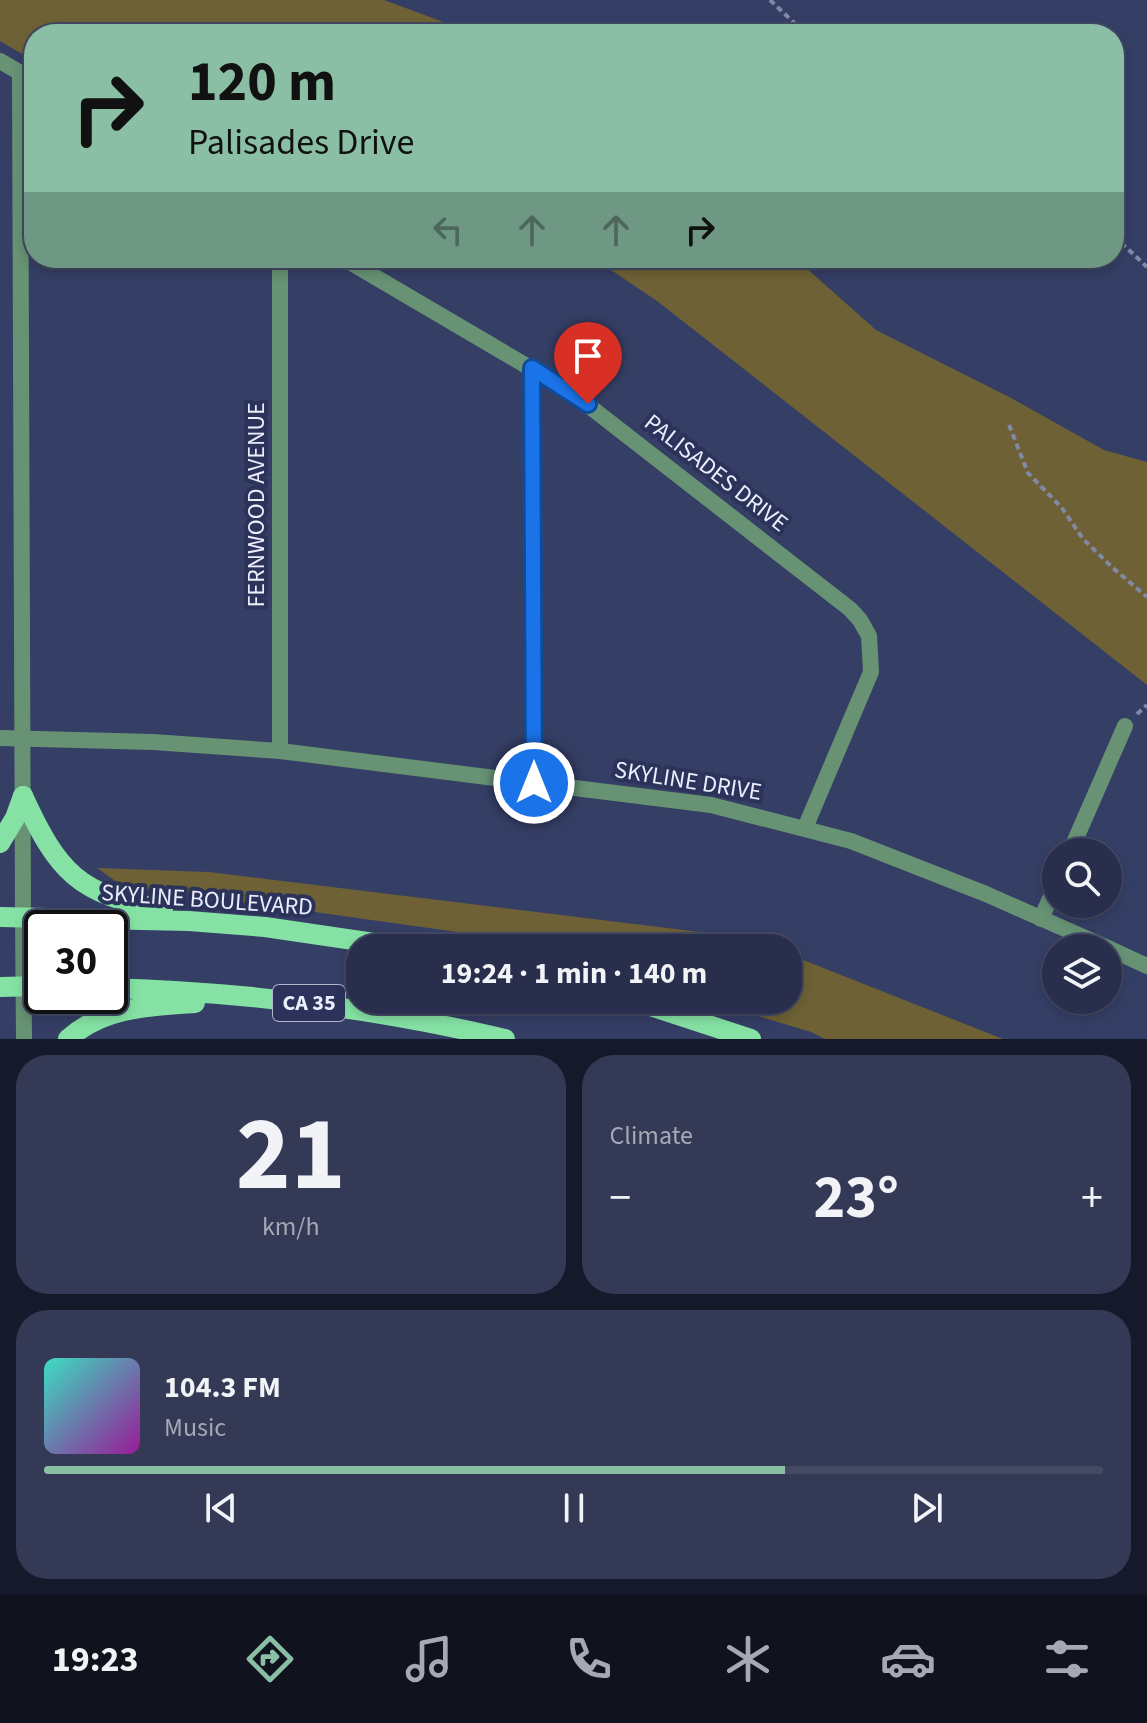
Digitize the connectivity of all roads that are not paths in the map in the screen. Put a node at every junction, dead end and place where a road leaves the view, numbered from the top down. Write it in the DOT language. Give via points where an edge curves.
graph roads {
  1 [pos="0,61"];
  2 [pos="24,74"];
  3 [pos="26,268"];
  4 [pos="280,268"];
  5 [pos="360,268"];
  6 [pos="532,368"];
  7 [pos="1125,726"];
  8 [pos="0,738"];
  9 [pos="23,738"];
  10 [pos="280,751"];
  11 [pos="534,783"];
  12 [pos="23,796"];
  13 [pos="805,828"];
  14 [pos="1076,838"];
  15 [pos="0,843"];
  16 [pos="0,917"];
  17 [pos="23,917"];
  18 [pos="1041,919"];
  19 [pos="24,924"];
  20 [pos="265,927"];
  21 [pos="1076,934"];
  22 [pos="346,939"];
  23 [pos="1122,954"];
  24 [pos="1147,966"];
  25 [pos="24,986"];
  26 [pos="0,987"];
  27 [pos="128,989"];
  28 [pos="260,998"];
  29 [pos="28,1014"];
  30 [pos="675,1014"];
  31 [pos="24,1039"];
  32 [pos="68,1039"];
  33 [pos="505,1039"];
  34 [pos="751,1039"];
  1 -- 2 [label="street"];
  3 -- 9 [label="street"];
  4 -- 10 [label="street, FERNWOOD AVENUE"];
  5 -- 6 [label="street, PALISADES DRIVE"];
  6 -- 11 [label="street"];
  6 -- 13 [label="street, PALISADES DRIVE" via="637,441 860,620 869,636 871,672"];
  7 -- 14 [label="street"];
  8 -- 9 [label="street, SKYLINE DRIVE"];
  9 -- 10 [label="street, SKYLINE DRIVE"];
  9 -- 12 [label="street"];
  10 -- 11 [label="street, SKYLINE DRIVE"];
  11 -- 13 [label="street, SKYLINE DRIVE" via="711,805"];
  12 -- 15 [label="main road"];
  12 -- 17 [label="street"];
  12 -- 20 [label="main road" via="53,853 83,885 125,903"];
  13 -- 18 [label="street, SKYLINE DRIVE" via="851,841"];
  16 -- 17 [label="main road, SKYLINE BOULEVARD"];
  17 -- 19 [label="street"];
  17 -- 20 [label="main road, SKYLINE BOULEVARD"];
  18 -- 21 [label="street, SKYLINE DRIVE"];
  20 -- 22 [label="main road, SKYLINE BOULEVARD"];
  23 -- 24 [label="street, SKYLINE DRIVE"];
  25 -- 26 [label="main road"];
  27 -- 28 [label="main road, CA 35"];
  28 -- 32 [label="main road" via="128,1009 81,1027"];
  28 -- 33 [label="main road, CA 35" via="382,1014"];
  29 -- 31 [label="street"];
  30 -- 34 [label="main road"];
}
